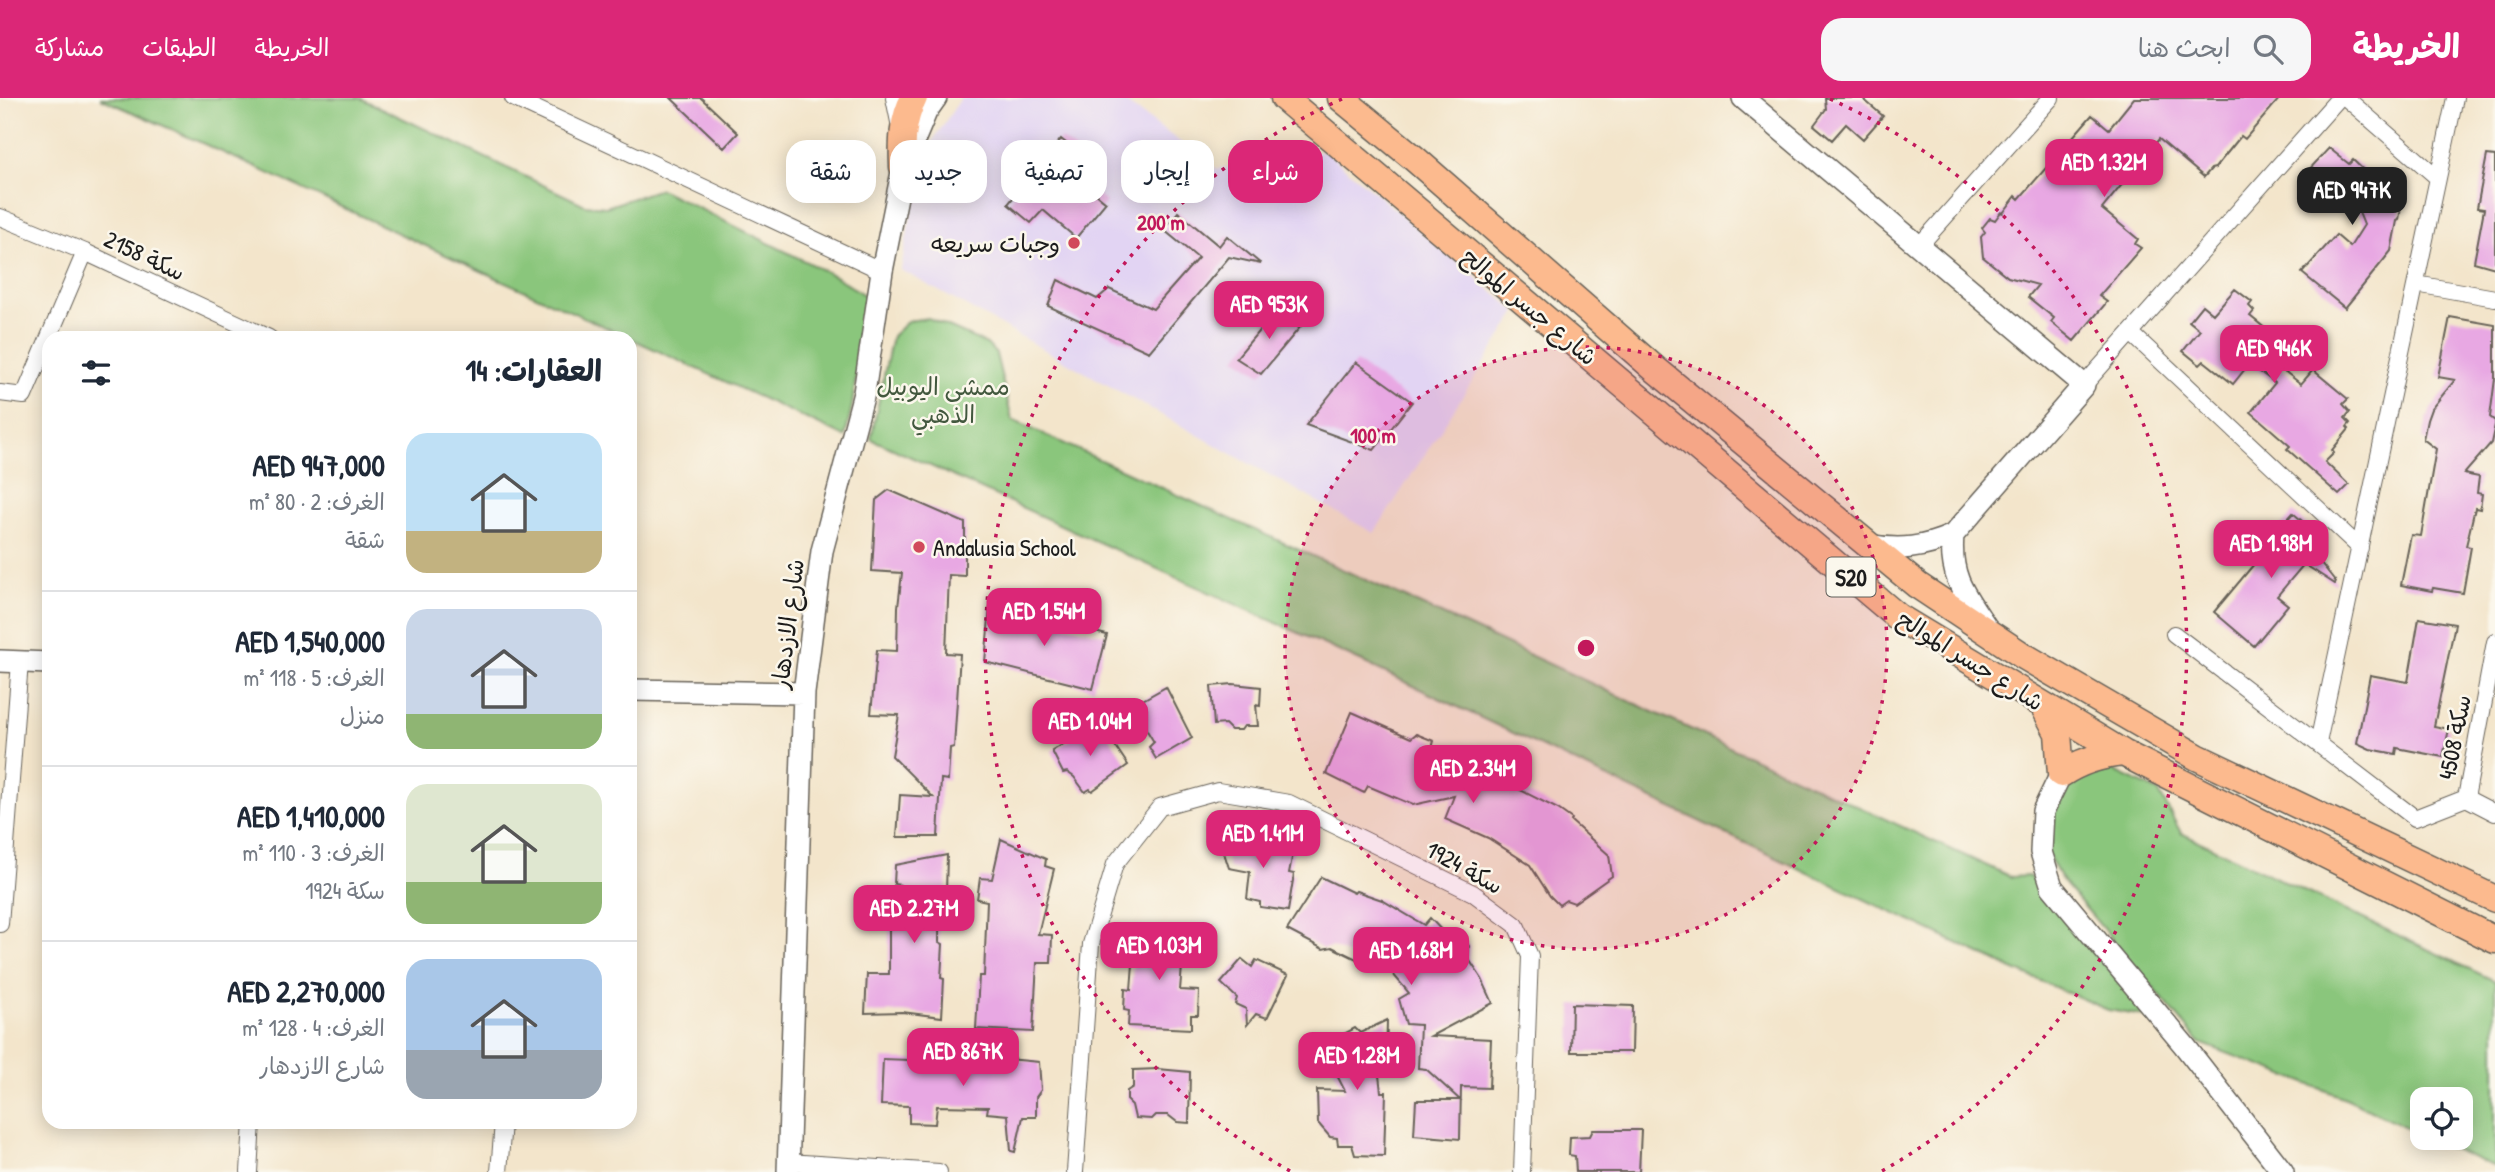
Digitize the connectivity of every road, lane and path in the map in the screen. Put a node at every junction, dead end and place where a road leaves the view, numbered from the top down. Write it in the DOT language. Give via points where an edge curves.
graph roads {
  1 [pos="515,98"];
  2 [pos="894,98"];
  3 [pos="914,98"];
  4 [pos="936,98"];
  5 [pos="1284,98"];
  6 [pos="1341,98"];
  7 [pos="1371,98"];
  8 [pos="2051,98"];
  9 [pos="2339,98"];
  10 [pos="2346,98"];
  11 [pos="2455,98"];
  12 [pos="1755,102"];
  13 [pos="902,137"];
  14 [pos="902,140"];
  15 [pos="914,140"];
  16 [pos="1415,159"];
  17 [pos="2438,178"];
  18 [pos="896,203"];
  19 [pos="0,217"];
  20 [pos="1919,246"];
  21 [pos="85,252"];
  22 [pos="882,271"];
  23 [pos="2416,284"];
  24 [pos="2495,298"];
  25 [pos="52,331"];
  26 [pos="254,331"];
  27 [pos="2131,333"];
  28 [pos="42,354"];
  29 [pos="2084,385"];
  30 [pos="0,393"];
  31 [pos="1953,535"];
  32 [pos="1867,545"];
  33 [pos="2360,548"];
  34 [pos="2174,634"];
  35 [pos="1992,636"];
  36 [pos="2495,642"];
  37 [pos="10,661"];
  38 [pos="42,663"];
  39 [pos="637,690"];
  40 [pos="804,693"];
  41 [pos="2043,705"];
  42 [pos="2318,743"];
  43 [pos="2123,753"];
  44 [pos="2061,774"];
  45 [pos="2466,798"];
  46 [pos="2495,813"];
  47 [pos="2495,899"];
  48 [pos="0,924"];
  49 [pos="2495,940"];
  50 [pos="252,1129"];
  51 [pos="502,1129"];
  52 [pos="788,1167"];
  53 [pos="249,1172"];
  54 [pos="499,1172"];
  55 [pos="939,1172"];
  56 [pos="1075,1172"];
  57 [pos="1522,1172"];
  58 [pos="2283,1172"];
  1 -- 22 [label="street"];
  2 -- 13 [label="street"];
  3 -- 13 [label="main road"];
  4 -- 15 [label="street, شارع الازدهار"];
  5 -- 41 [label="main road, شارع جسر الموالح / S20" via="1898,617"];
  6 -- 16 [label="main road, شارع جسر الموالح / S20"];
  7 -- 16 [label="main road"];
  8 -- 20 [label="street"];
  9 -- 27 [label="street"];
  10 -- 17 [label="street"];
  11 -- 17 [label="street"];
  12 -- 20 [label="street"];
  13 -- 14 [label="main road"];
  16 -- 32 [label="main road, شارع جسر الموالح / S20" via="1655,369"];
  17 -- 23 [label="street"];
  18 -- 22 [label="street, شارع الازدهار"];
  19 -- 21 [label="street, سكة 2158"];
  20 -- 29 [label="street"];
  21 -- 25 [label="street"];
  21 -- 26 [label="street, سكة 2158"];
  22 -- 40 [label="street, شارع الازدهار" via="864,393 822,551"];
  23 -- 24 [label="street"];
  23 -- 33 [label="street"];
  27 -- 29 [label="street"];
  27 -- 33 [label="street"];
  28 -- 30 [label="street" via="24,396"];
  29 -- 31 [label="street"];
  31 -- 32 [label="street" via="1911,549"];
  31 -- 35 [label="street" via="1951,556 1957,579"];
  32 -- 35 [label="main road, شارع جسر الموالح / S20"];
  33 -- 42 [label="street"];
  34 -- 42 [label="street"];
  35 -- 47 [label="main road, شارع جسر الموالح / S20" via="2197,757"];
  36 -- 45 [label="street, سكة 4508"];
  37 -- 38 [label="street"];
  37 -- 48 [label="street"];
  39 -- 40 [label="street"];
  40 -- 52 [label="street, شارع الازدهار"];
  41 -- 43 [label="main road, شارع جسر الموالح / S20"];
  41 -- 44 [label="main road" via="2058,733"];
  42 -- 45 [label="street" via="2415,818"];
  43 -- 44 [label="main road" via="2080,762"];
  43 -- 49 [label="main road, شارع جسر الموالح / S20"];
  44 -- 58 [label="street" via="2043,811 2041,852 2052,887"];
  45 -- 46 [label="street"];
  50 -- 53 [label="street"];
  51 -- 54 [label="street"];
  52 -- 55 [label="street"];
  56 -- 57 [label="street, سكة 1924" via="1091,944 1115,863 1160,807 1218,791 1289,803 1473,893 1516,925 1530,957"];
}
